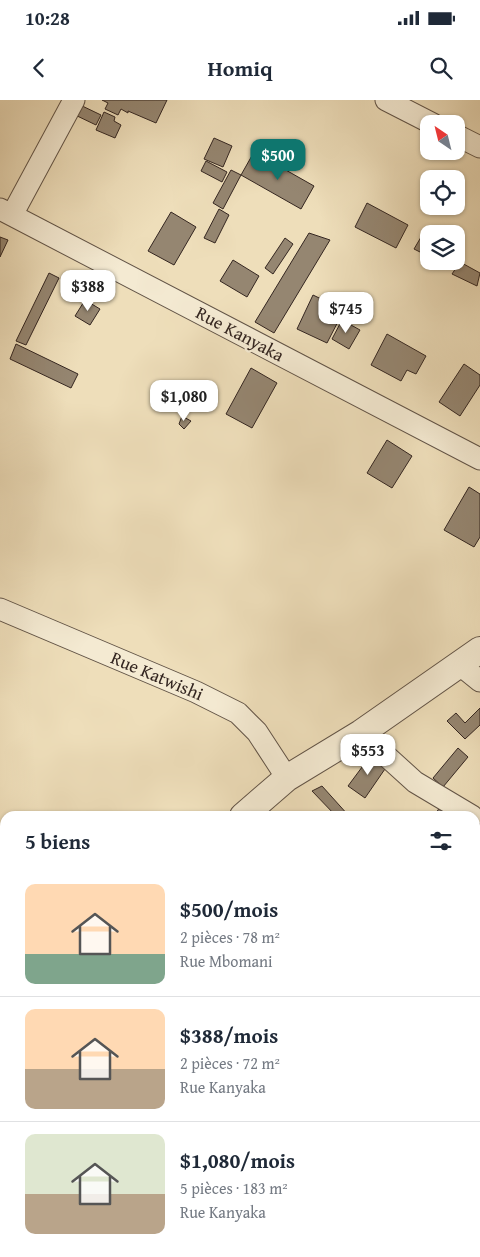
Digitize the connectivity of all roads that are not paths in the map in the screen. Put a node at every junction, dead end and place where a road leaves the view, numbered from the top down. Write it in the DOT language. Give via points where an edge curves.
graph roads {
  1 [pos="74,100"];
  2 [pos="386,100"];
  3 [pos="420,117"];
  4 [pos="465,140"];
  5 [pos="480,147"];
  6 [pos="6,212"];
  7 [pos="480,459"];
  8 [pos="0,610"];
  9 [pos="480,650"];
  10 [pos="459,664"];
  11 [pos="480,681"];
  12 [pos="361,733"];
  13 [pos="287,778"];
  14 [pos="249,811"];
  15 [pos="464,811"];
  1 -- 6 [label="street"];
  2 -- 3 [label="street"];
  4 -- 5 [label="street"];
  6 -- 7 [label="street, Rue Kanyaka"];
  8 -- 13 [label="street, Rue Katwishi" via="196,692 238,713 258,732"];
  9 -- 10 [label="street"];
  10 -- 11 [label="street"];
  10 -- 12 [label="street"];
  12 -- 13 [label="street"];
  12 -- 15 [label="street" via="415,782"];
  13 -- 14 [label="street"];
}
